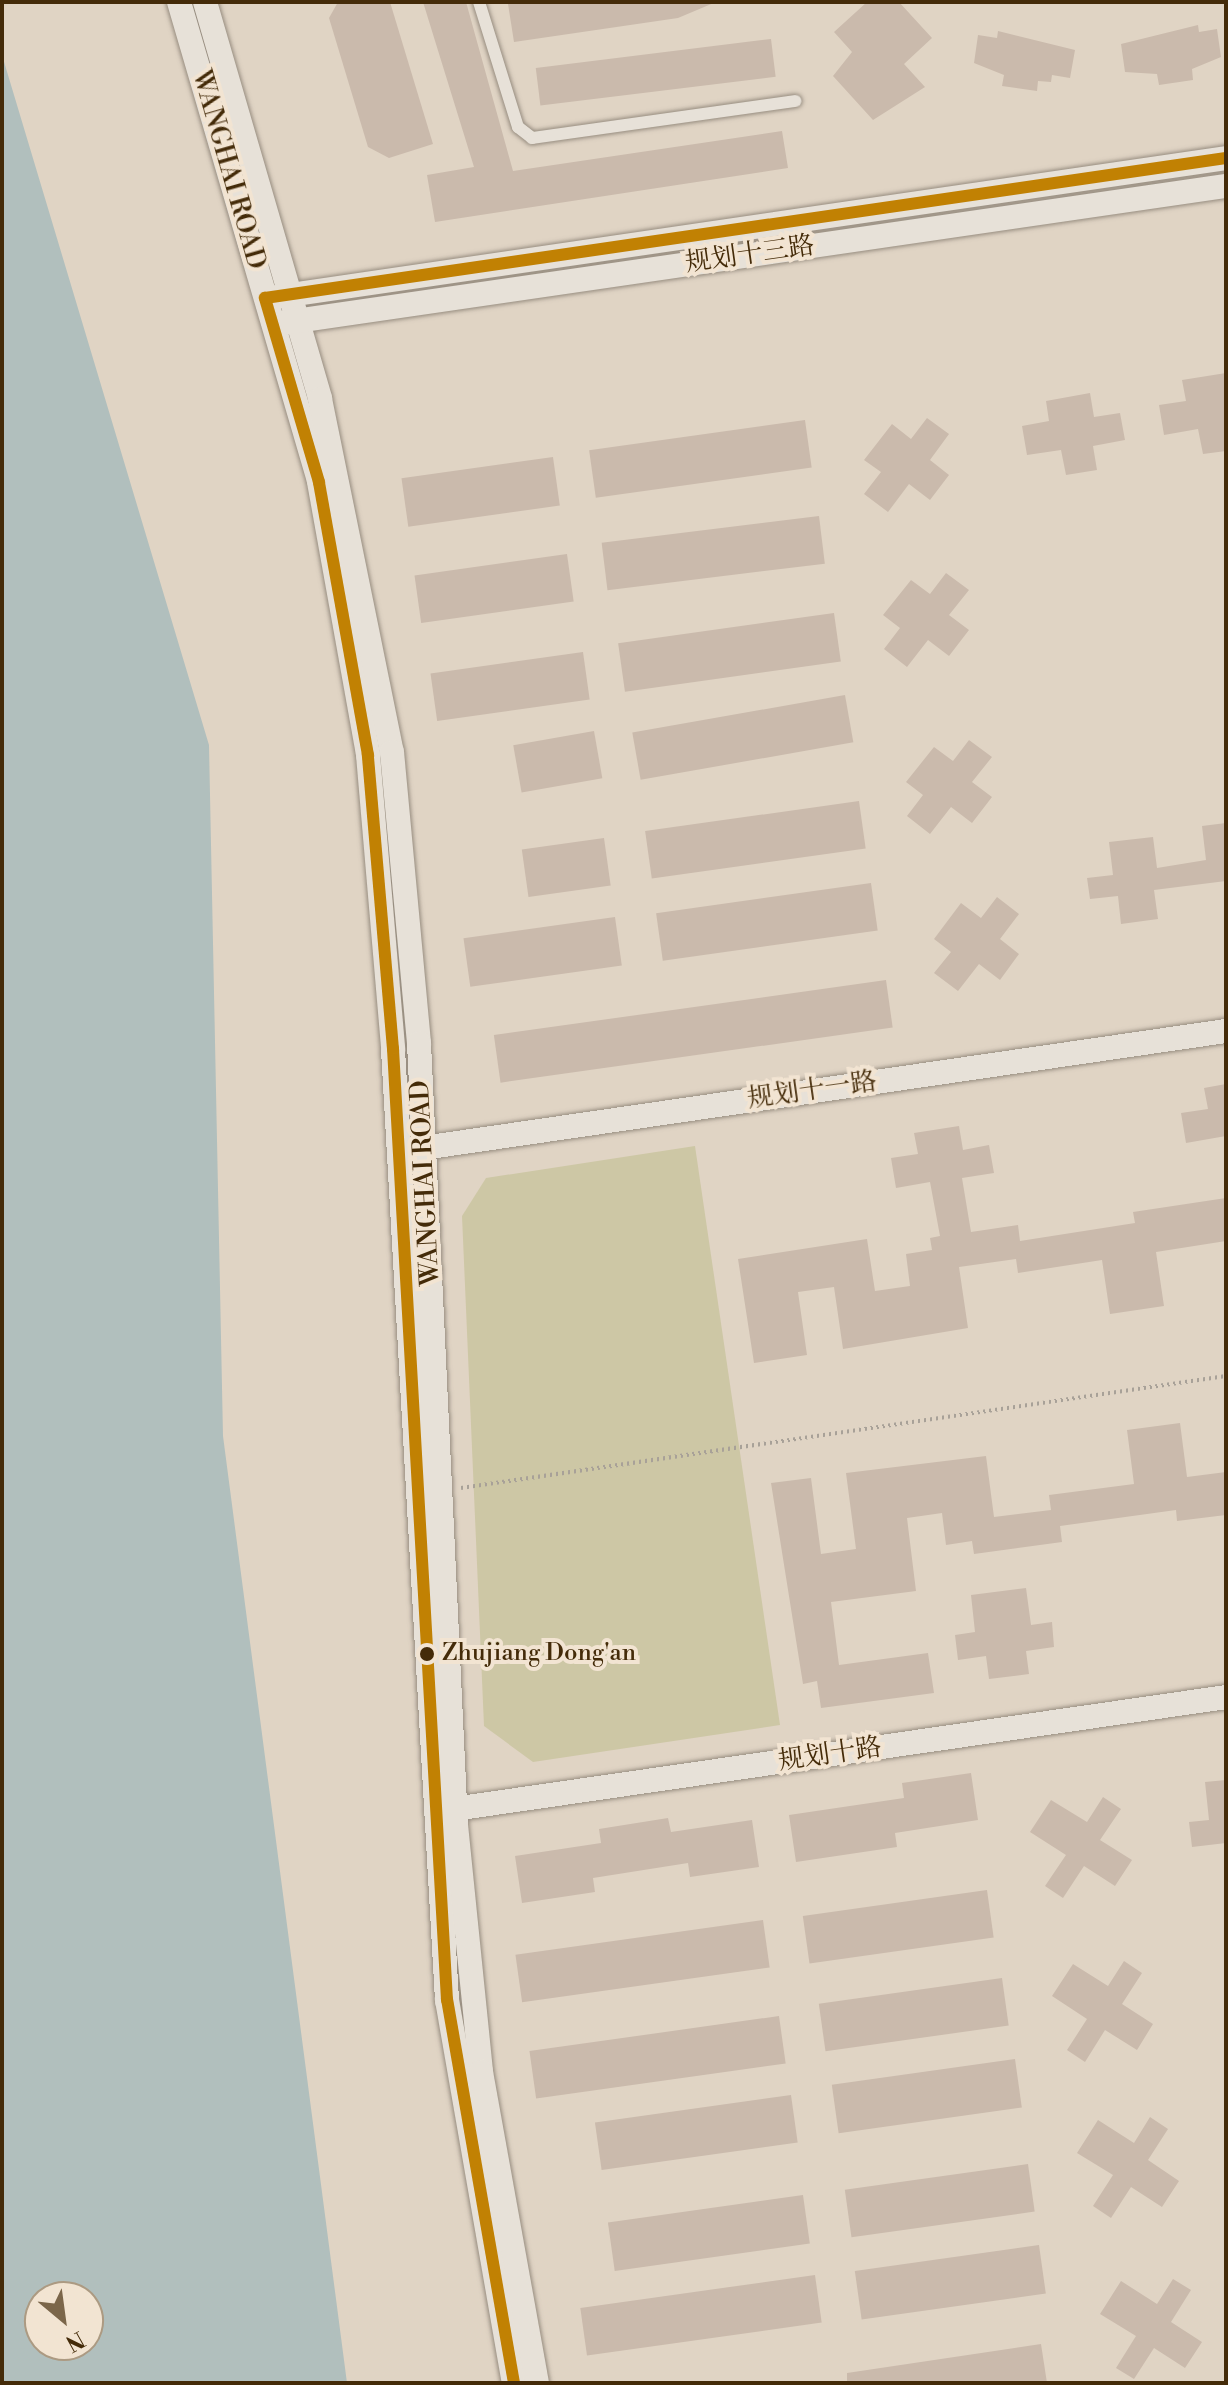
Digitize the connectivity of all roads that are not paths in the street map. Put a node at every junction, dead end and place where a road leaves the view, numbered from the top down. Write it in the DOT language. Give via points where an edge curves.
graph roads {
  1 [pos="179,2"];
  2 [pos="205,2"];
  3 [pos="479,2"];
  4 [pos="795,101"];
  5 [pos="1226,158"];
  6 [pos="1226,186"];
  7 [pos="291,294"];
  8 [pos="265,298"];
  9 [pos="298,321"];
  10 [pos="273,324"];
  11 [pos="1226,1031"];
  12 [pos="424,1147"];
  13 [pos="398,1151"];
  14 [pos="1226,1697"];
  15 [pos="445,1810"];
  16 [pos="514,2383"];
  17 [pos="537,2383"];
  1 -- 8 [label="street, WANGHAI ROAD"];
  2 -- 7 [label="street, WANGHAI ROAD"];
  3 -- 4 [label="lane" via="518,127 532,138"];
  5 -- 7 [label="street, 规划十三路"];
  6 -- 9 [label="street, 规划十三路"];
  7 -- 8 [label="street, 规划十三路"];
  7 -- 9 [label="street, WANGHAI ROAD"];
  8 -- 10 [label="street, WANGHAI ROAD"];
  9 -- 10 [label="street, 规划十三路"];
  9 -- 12 [label="street, WANGHAI ROAD" via="380,676 405,855"];
  10 -- 13 [label="street, WANGHAI ROAD" via="319,482 355,666 380,858"];
  11 -- 12 [label="street, 规划十一路"];
  12 -- 13 [label="street, 规划十一路"];
  12 -- 15 [label="street, WANGHAI ROAD" via="442,1491"];
  13 -- 15 [label="street, WANGHAI ROAD"];
  14 -- 15 [label="street, 规划十路"];
  15 -- 16 [label="street, WANGHAI ROAD" via="455,2059"];
  15 -- 17 [label="street, WANGHAI ROAD" via="481,2072"];
}
